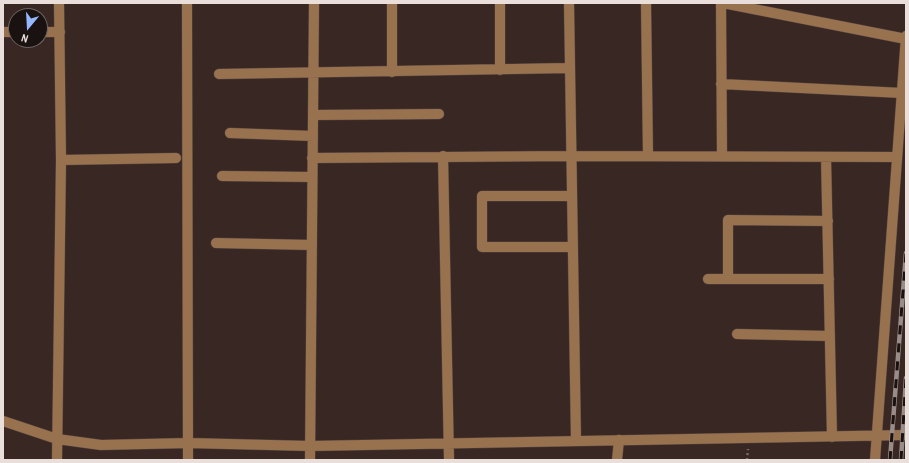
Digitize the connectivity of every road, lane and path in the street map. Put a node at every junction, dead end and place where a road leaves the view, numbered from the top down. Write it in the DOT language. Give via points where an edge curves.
graph roads {
  1 [pos="59,3"];
  2 [pos="187,3"];
  3 [pos="314,3"];
  4 [pos="392,3"];
  5 [pos="500,3"];
  6 [pos="569,3"];
  7 [pos="646,3"];
  8 [pos="722,3"];
  9 [pos="48,32"];
  10 [pos="60,32"];
  11 [pos="906,36"];
  12 [pos="906,39"];
  13 [pos="570,68"];
  14 [pos="500,70"];
  15 [pos="392,72"];
  16 [pos="219,74"];
  17 [pos="313,74"];
  18 [pos="721,84"];
  19 [pos="902,94"];
  20 [pos="439,114"];
  21 [pos="313,115"];
  22 [pos="230,133"];
  23 [pos="313,136"];
  24 [pos="443,156"];
  25 [pos="571,156"];
  26 [pos="648,156"];
  27 [pos="722,156"];
  28 [pos="826,156"];
  29 [pos="897,157"];
  30 [pos="176,158"];
  31 [pos="312,158"];
  32 [pos="61,160"];
  33 [pos="222,176"];
  34 [pos="312,177"];
  35 [pos="572,196"];
  36 [pos="828,221"];
  37 [pos="216,243"];
  38 [pos="312,245"];
  39 [pos="573,247"];
  40 [pos="708,279"];
  41 [pos="728,279"];
  42 [pos="829,279"];
  43 [pos="737,334"];
  44 [pos="830,336"];
  45 [pos="3,421"];
  46 [pos="877,436"];
  47 [pos="906,436"];
  48 [pos="832,437"];
  49 [pos="57,439"];
  50 [pos="619,440"];
  51 [pos="576,441"];
  52 [pos="188,443"];
  53 [pos="449,443"];
  54 [pos="310,446"];
  55 [pos="57,460"];
  56 [pos="188,460"];
  57 [pos="310,460"];
  58 [pos="449,460"];
  59 [pos="617,460"];
  60 [pos="875,460"];
  1 -- 10 [label="street"];
  2 -- 52 [label="street"];
  3 -- 17 [label="street"];
  4 -- 15 [label="street"];
  5 -- 14 [label="street"];
  6 -- 13 [label="street"];
  7 -- 26 [label="street"];
  8 -- 12 [label="street"];
  8 -- 18 [label="street"];
  9 -- 10 [label="street"];
  10 -- 32 [label="street"];
  11 -- 12 [label="street"];
  12 -- 19 [label="street"];
  13 -- 14 [label="street"];
  13 -- 25 [label="street"];
  14 -- 15 [label="street"];
  15 -- 17 [label="street"];
  16 -- 17 [label="street"];
  17 -- 21 [label="street"];
  18 -- 19 [label="street"];
  18 -- 27 [label="street"];
  19 -- 29 [label="street"];
  20 -- 21 [label="street"];
  21 -- 23 [label="street"];
  22 -- 23 [label="street"];
  23 -- 31 [label="street"];
  24 -- 25 [label="street"];
  24 -- 31 [label="street"];
  24 -- 53 [label="street"];
  25 -- 26 [label="street"];
  25 -- 35 [label="street"];
  26 -- 27 [label="street"];
  27 -- 28 [label="street"];
  28 -- 29 [label="street"];
  28 -- 36 [label="street"];
  29 -- 46 [label="street"];
  30 -- 32 [label="street"];
  31 -- 34 [label="street"];
  32 -- 49 [label="street"];
  33 -- 34 [label="street"];
  34 -- 38 [label="street"];
  35 -- 39 [label="street"];
  35 -- 39 [label="street" via="482,196 482,248"];
  36 -- 41 [label="street" via="728,220"];
  36 -- 42 [label="street"];
  37 -- 38 [label="street"];
  38 -- 54 [label="street"];
  39 -- 51 [label="street"];
  40 -- 41 [label="street"];
  41 -- 42 [label="street"];
  42 -- 44 [label="street"];
  43 -- 44 [label="street"];
  44 -- 48 [label="street"];
  45 -- 49 [label="street"];
  46 -- 47 [label="street"];
  46 -- 48 [label="street"];
  46 -- 60 [label="street"];
  48 -- 50 [label="street"];
  49 -- 52 [label="street" via="101,445"];
  49 -- 55 [label="street"];
  50 -- 51 [label="street"];
  50 -- 59 [label="street"];
  51 -- 53 [label="street"];
  52 -- 54 [label="street"];
  52 -- 56 [label="street"];
  53 -- 54 [label="street"];
  53 -- 58 [label="street"];
  54 -- 57 [label="street"];
}
